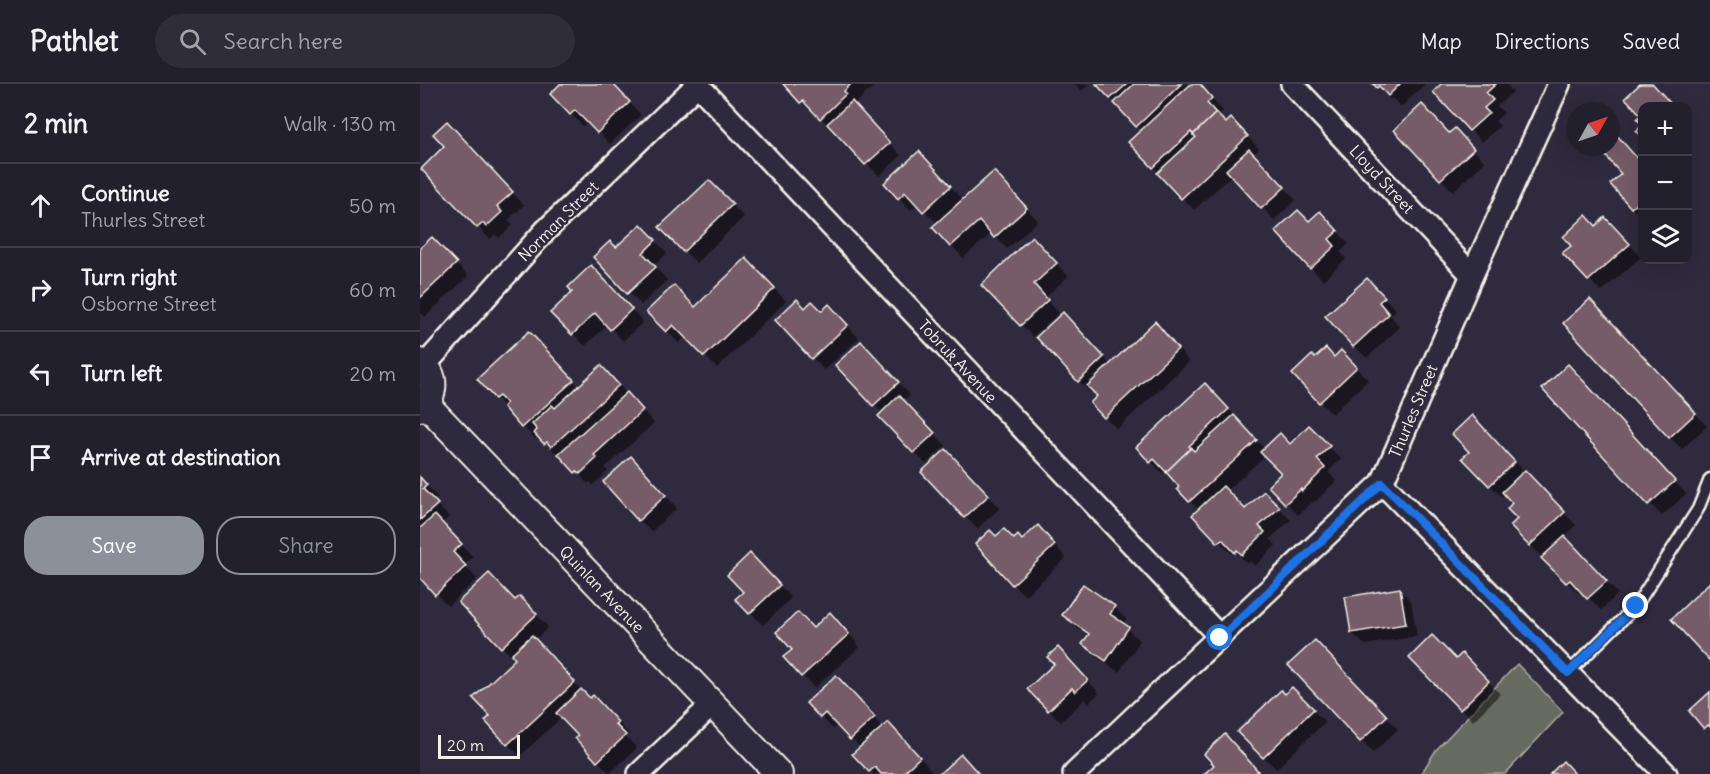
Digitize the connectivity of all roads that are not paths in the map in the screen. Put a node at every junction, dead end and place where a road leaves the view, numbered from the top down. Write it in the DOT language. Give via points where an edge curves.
graph roads {
  1 [pos="697,84"];
  2 [pos="1292,84"];
  3 [pos="1559,84"];
  4 [pos="1472,275"];
  5 [pos="422,363"];
  6 [pos="423,406"];
  7 [pos="1710,479"];
  8 [pos="1382,483"];
  9 [pos="1220,638"];
  10 [pos="1568,673"];
  11 [pos="712,705"];
  12 [pos="639,774"];
  13 [pos="779,774"];
  14 [pos="1074,774"];
  15 [pos="1666,774"];
  1 -- 5 [label="street, Norman Street" via="546,230"];
  1 -- 9 [label="street, Tobruk Avenue"];
  2 -- 4 [label="street, Lloyd Street"];
  3 -- 4 [label="street, Thurles Street"];
  4 -- 8 [label="street, Thurles Street"];
  5 -- 6 [label="street" via="432,380 430,397"];
  6 -- 11 [label="street, Quinlan Avenue"];
  7 -- 10 [label="lane" via="1698,509 1636,606"];
  8 -- 9 [label="street, Thurles Street"];
  8 -- 10 [label="street"];
  9 -- 14 [label="street, Thurles Street"];
  10 -- 15 [label="street"];
  11 -- 12 [label="street"];
  11 -- 13 [label="street, Quinlan Avenue"];
}
